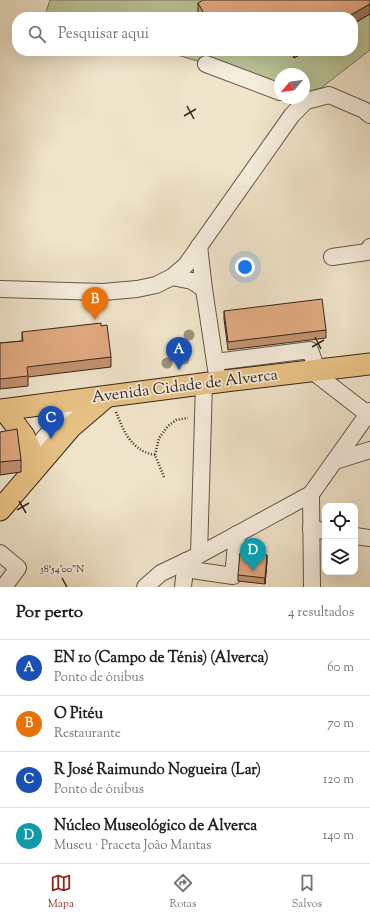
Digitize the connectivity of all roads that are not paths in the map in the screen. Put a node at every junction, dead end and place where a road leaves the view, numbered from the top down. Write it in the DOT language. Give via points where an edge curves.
graph roads {
  1 [pos="206,64"];
  2 [pos="274,90"];
  3 [pos="310,98"];
  4 [pos="299,104"];
  5 [pos="370,115"];
  6 [pos="200,246"];
  7 [pos="370,247"];
  8 [pos="332,256"];
  9 [pos="172,277"];
  10 [pos="0,289"];
  11 [pos="204,289"];
  12 [pos="215,362"];
  13 [pos="370,364"];
  14 [pos="315,370"];
  15 [pos="211,383"];
  16 [pos="108,396"];
  17 [pos="80,400"];
  18 [pos="2,410"];
  19 [pos="369,414"];
  20 [pos="370,450"];
  21 [pos="335,461"];
  22 [pos="32,472"];
  23 [pos="8,493"];
  24 [pos="311,494"];
  25 [pos="0,510"];
  26 [pos="318,530"];
  27 [pos="237,534"];
  28 [pos="358,536"];
  29 [pos="370,538"];
  30 [pos="0,553"];
  31 [pos="190,562"];
  32 [pos="6,584"];
  33 [pos="145,587"];
  34 [pos="183,587"];
  35 [pos="312,587"];
  1 -- 2 [label="street"];
  3 -- 5 [label="street" via="329,95"];
  4 -- 6 [label="street"];
  6 -- 9 [label="street" via="186,265"];
  6 -- 11 [label="street"];
  7 -- 8 [label="street" via="367,252"];
  9 -- 10 [label="street" via="156,286 103,292"];
  9 -- 11 [label="street" via="192,281"];
  11 -- 12 [label="street"];
  12 -- 14 [label="street" via="310,350"];
  12 -- 15 [label="street"];
  13 -- 14 [label="main road, Avenida Cidade de Alverca"];
  14 -- 15 [label="main road, Avenida Cidade de Alverca"];
  14 -- 19 [label="street"];
  15 -- 16 [label="main road, Avenida Cidade de Alverca"];
  15 -- 31 [label="street" via="202,438"];
  16 -- 17 [label="main road, Avenida Cidade de Alverca"];
  16 -- 22 [label="main road" via="71,427"];
  17 -- 18 [label="main road, Avenida Cidade de Alverca"];
  17 -- 22 [label="street" via="39,444"];
  18 -- 22 [label="main road" via="24,436 30,449"];
  19 -- 21 [label="street"];
  20 -- 21 [label="street"];
  21 -- 24 [label="street"];
  22 -- 23 [label="main road"];
  23 -- 25 [label="main road"];
  24 -- 26 [label="street"];
  24 -- 27 [label="street"];
  26 -- 35 [label="street"];
  27 -- 31 [label="street"];
  27 -- 31 [label="street" via="233,576"];
  28 -- 29 [label="street"];
  30 -- 32 [label="street" via="18,568"];
  31 -- 33 [label="street" via="161,573"];
  31 -- 34 [label="street"];
}
